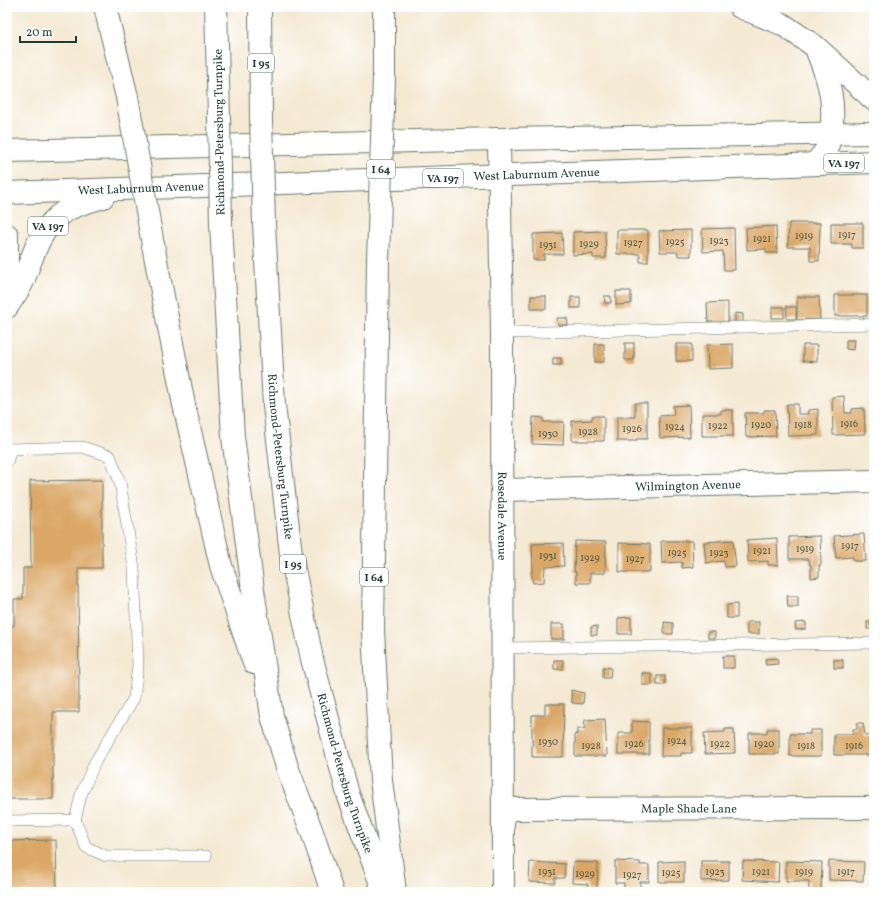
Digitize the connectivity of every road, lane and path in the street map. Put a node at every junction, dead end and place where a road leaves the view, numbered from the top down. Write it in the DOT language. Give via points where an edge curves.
graph roads {
  1 [pos="105,7"];
  2 [pos="216,7"];
  3 [pos="260,7"];
  4 [pos="384,7"];
  5 [pos="740,7"];
  6 [pos="816,47"];
  7 [pos="874,100"];
  8 [pos="874,133"];
  9 [pos="830,134"];
  10 [pos="499,140"];
  11 [pos="7,151"];
  12 [pos="874,162"];
  13 [pos="814,164"];
  14 [pos="500,176"];
  15 [pos="130,188"];
  16 [pos="7,193"];
  17 [pos="7,235"];
  18 [pos="7,277"];
  19 [pos="7,307"];
  20 [pos="874,324"];
  21 [pos="502,334"];
  22 [pos="9,449"];
  23 [pos="7,462"];
  24 [pos="874,481"];
  25 [pos="502,490"];
  26 [pos="874,643"];
  27 [pos="503,648"];
  28 [pos="272,716"];
  29 [pos="874,808"];
  30 [pos="503,809"];
  31 [pos="75,820"];
  32 [pos="7,821"];
  33 [pos="206,856"];
  34 [pos="332,892"];
  35 [pos="384,892"];
  36 [pos="395,892"];
  37 [pos="503,892"];
  1 -- 28 [label="main road, bridge" via="127,97 184,405 221,566"];
  2 -- 28 [label="main road, Richmond-Petersburg Turnpike, bridge" via="221,224 234,437"];
  3 -- 35 [label="main road, Richmond-Petersburg Turnpike / I 95, bridge" via="264,224 274,405 291,554 312,659 348,794"];
  4 -- 36 [label="main road, I 64, bridge" via="373,630 381,780"];
  5 -- 6 [label="main road" via="782,24"];
  6 -- 7 [label="main road"];
  6 -- 9 [label="main road" via="830,84"];
  8 -- 9 [label="main road"];
  9 -- 10 [label="main road"];
  9 -- 13 [label="main road" via="825,150"];
  10 -- 11 [label="main road"];
  10 -- 14 [label="main road, Rosedale Avenue"];
  12 -- 13 [label="main road, West Laburnum Avenue / VA 197"];
  13 -- 14 [label="main road, West Laburnum Avenue / VA 197"];
  14 -- 15 [label="main road, West Laburnum Avenue / VA 197"];
  14 -- 21 [label="main road, Rosedale Avenue"];
  15 -- 16 [label="main road, West Laburnum Avenue"];
  15 -- 19 [label="main road, VA 197" via="75,206 47,227 40,237 22,283"];
  17 -- 18 [label="main road"];
  20 -- 21 [label="lane"];
  21 -- 25 [label="main road, Rosedale Avenue"];
  22 -- 23 [label="lane"];
  22 -- 31 [label="lane" via="82,447 110,456 120,482 134,568 138,665 134,698 95,762 81,795"];
  24 -- 25 [label="main road, Wilmington Avenue"];
  25 -- 27 [label="main road, Rosedale Avenue"];
  26 -- 27 [label="lane"];
  27 -- 30 [label="main road, Rosedale Avenue"];
  28 -- 34 [label="main road, Richmond-Petersburg Turnpike" via="287,767"];
  29 -- 30 [label="main road, Maple Shade Lane"];
  30 -- 37 [label="main road, Rosedale Avenue"];
  31 -- 32 [label="lane"];
  31 -- 33 [label="lane" via="86,847 106,856"];
}
